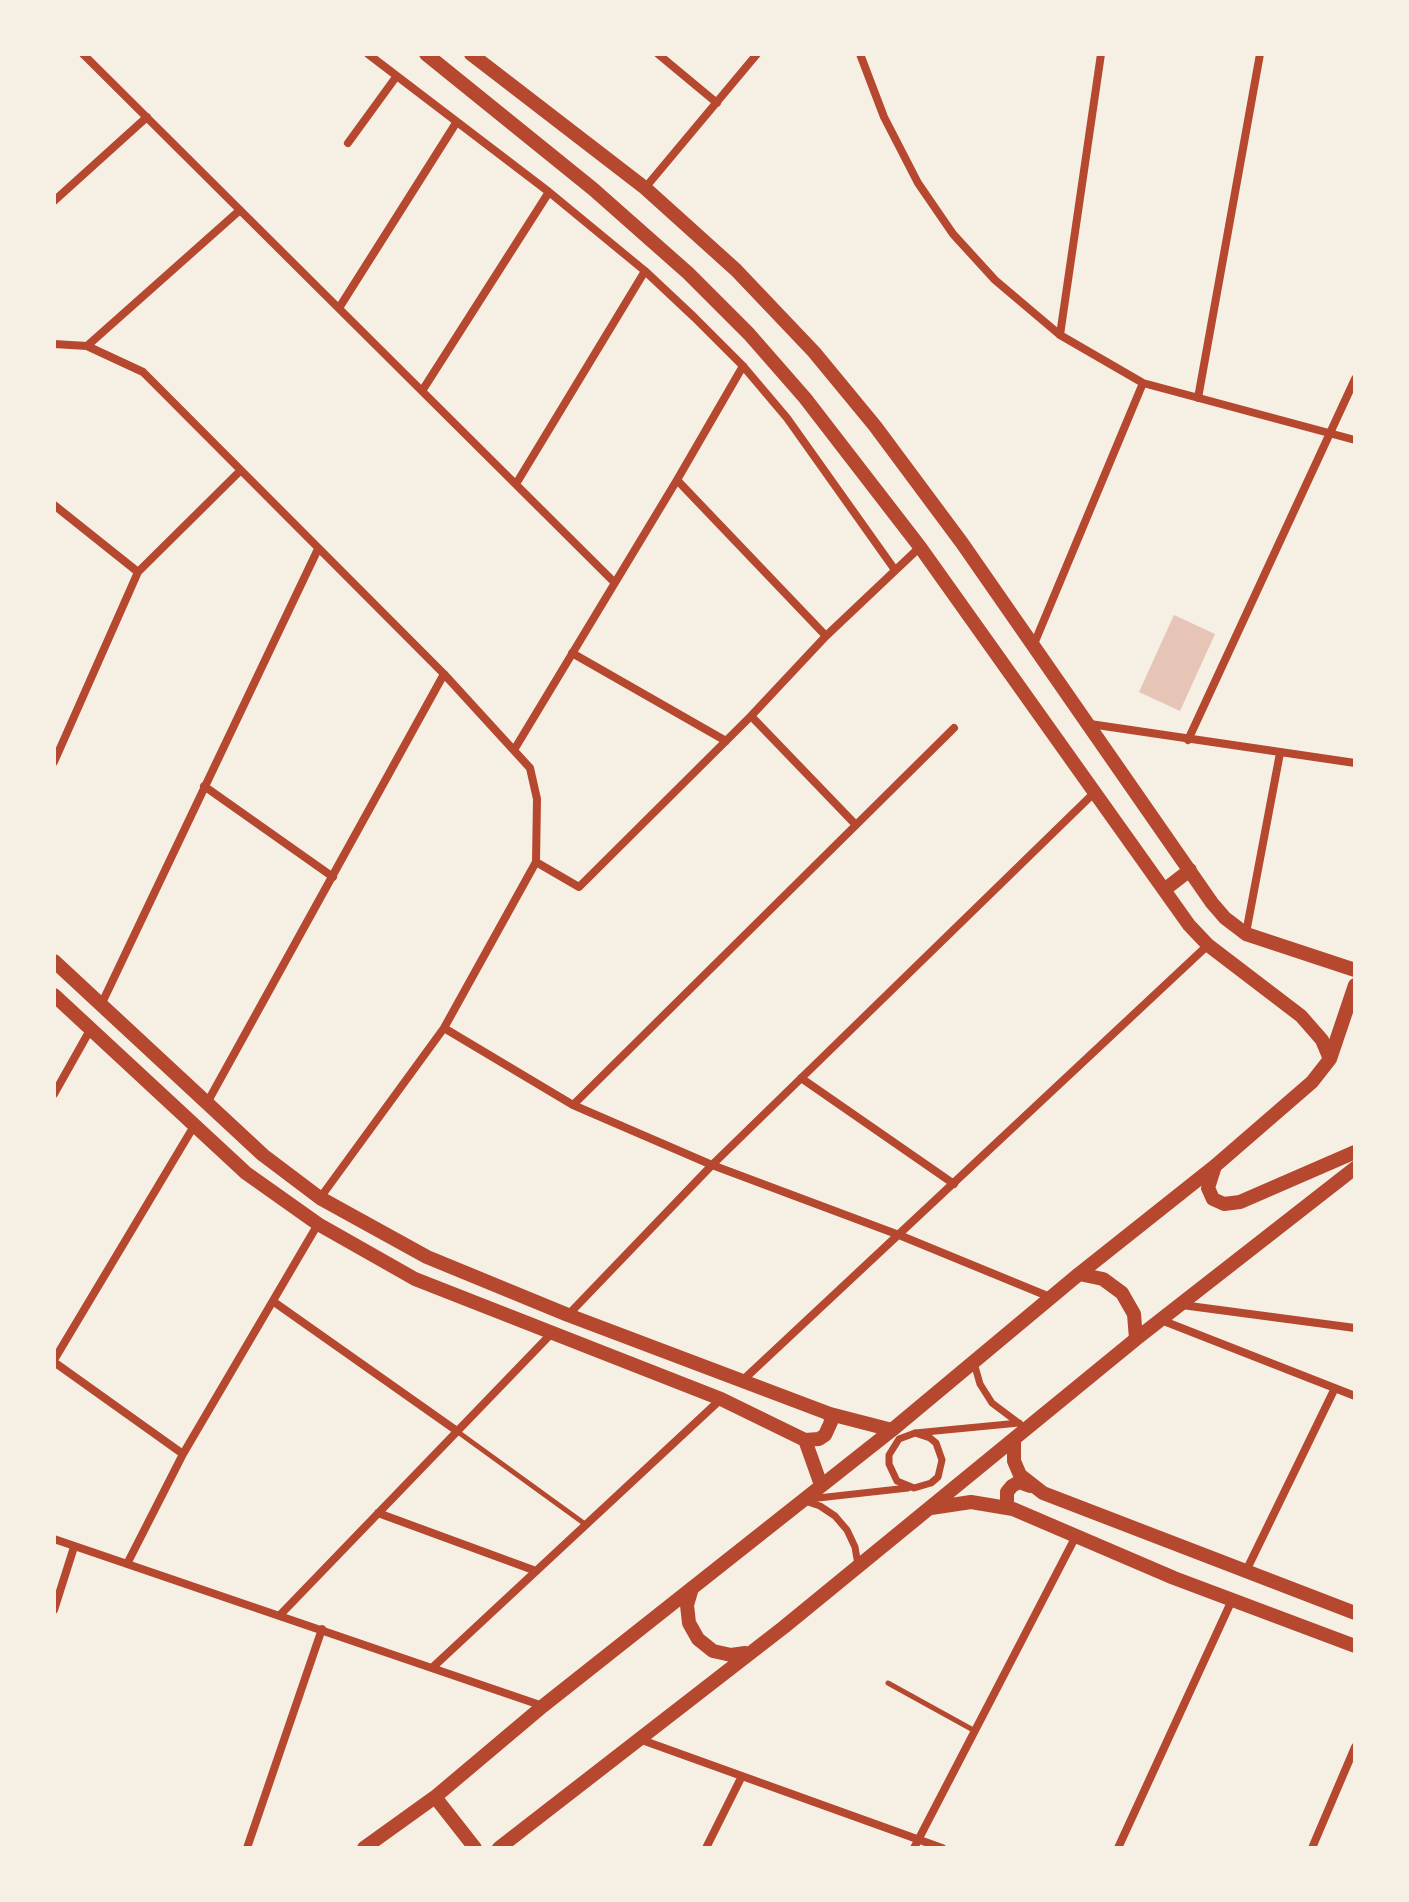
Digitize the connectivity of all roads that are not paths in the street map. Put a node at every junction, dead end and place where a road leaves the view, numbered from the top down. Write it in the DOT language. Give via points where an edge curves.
graph roads {
  1 [pos="83,54"];
  2 [pos="368,54"];
  3 [pos="426,54"];
  4 [pos="471,54"];
  5 [pos="658,54"];
  6 [pos="757,54"];
  7 [pos="860,54"];
  8 [pos="1101,54"];
  9 [pos="1260,54"];
  10 [pos="396,77"];
  11 [pos="717,103"];
  12 [pos="147,117"];
  13 [pos="456,123"];
  14 [pos="348,143"];
  15 [pos="645,188"];
  16 [pos="549,192"];
  17 [pos="54,201"];
  18 [pos="240,210"];
  19 [pos="645,271"];
  20 [pos="339,308"];
  21 [pos="1060,335"];
  22 [pos="54,344"];
  23 [pos="87,346"];
  24 [pos="743,366"];
  25 [pos="1355,379"];
  26 [pos="1143,383"];
  27 [pos="422,391"];
  28 [pos="1198,398"];
  29 [pos="1331,435"];
  30 [pos="1355,440"];
  31 [pos="240,471"];
  32 [pos="677,480"];
  33 [pos="516,484"];
  34 [pos="54,505"];
  35 [pos="920,547"];
  36 [pos="318,549"];
  37 [pos="895,570"];
  38 [pos="138,572"];
  39 [pos="614,582"];
  40 [pos="826,636"];
  41 [pos="1034,644"];
  42 [pos="572,653"];
  43 [pos="444,674"];
  44 [pos="751,716"];
  45 [pos="1090,724"];
  46 [pos="954,728"];
  47 [pos="54,731"];
  48 [pos="63,740"];
  49 [pos="1188,740"];
  50 [pos="726,741"];
  51 [pos="514,750"];
  52 [pos="1280,753"];
  53 [pos="54,762"];
  54 [pos="1355,763"];
  55 [pos="204,786"];
  56 [pos="1094,793"];
  57 [pos="856,825"];
  58 [pos="536,862"];
  59 [pos="1190,870"];
  60 [pos="333,877"];
  61 [pos="1164,890"];
  62 [pos="1246,934"];
  63 [pos="1208,945"];
  64 [pos="54,961"];
  65 [pos="1355,970"];
  66 [pos="1355,985"];
  67 [pos="54,995"];
  68 [pos="100,1006"];
  69 [pos="444,1028"];
  70 [pos="90,1030"];
  71 [pos="1330,1059"];
  72 [pos="801,1078"];
  73 [pos="54,1094"];
  74 [pos="207,1104"];
  75 [pos="573,1105"];
  76 [pos="194,1126"];
  77 [pos="1355,1152"];
  78 [pos="712,1165"];
  79 [pos="1215,1166"];
  80 [pos="1355,1168"];
  81 [pos="954,1184"];
  82 [pos="320,1198"];
  83 [pos="318,1224"];
  84 [pos="899,1235"];
  85 [pos="1079,1274"];
  86 [pos="1051,1298"];
  87 [pos="274,1302"];
  88 [pos="1181,1305"];
  89 [pos="568,1315"];
  90 [pos="1160,1320"];
  91 [pos="1355,1328"];
  92 [pos="551,1334"];
  93 [pos="1136,1339"];
  94 [pos="54,1361"];
  95 [pos="974,1361"];
  96 [pos="743,1380"];
  97 [pos="1335,1388"];
  98 [pos="1355,1396"];
  99 [pos="721,1399"];
  100 [pos="830,1414"];
  101 [pos="1024,1425"];
  102 [pos="892,1430"];
  103 [pos="457,1431"];
  104 [pos="915,1433"];
  105 [pos="1014,1439"];
  106 [pos="805,1440"];
  107 [pos="183,1454"];
  108 [pos="821,1485"];
  109 [pos="1031,1486"];
  110 [pos="914,1488"];
  111 [pos="802,1500"];
  112 [pos="1007,1507"];
  113 [pos="927,1509"];
  114 [pos="378,1513"];
  115 [pos="585,1524"];
  116 [pos="1076,1536"];
  117 [pos="54,1539"];
  118 [pos="74,1547"];
  119 [pos="127,1564"];
  120 [pos="858,1565"];
  121 [pos="536,1571"];
  122 [pos="1246,1571"];
  123 [pos="692,1587"];
  124 [pos="1232,1600"];
  125 [pos="54,1610"];
  126 [pos="1355,1613"];
  127 [pos="280,1615"];
  128 [pos="322,1629"];
  129 [pos="1355,1646"];
  130 [pos="749,1653"];
  131 [pos="433,1667"];
  132 [pos="888,1683"];
  133 [pos="543,1706"];
  134 [pos="975,1731"];
  135 [pos="638,1739"];
  136 [pos="1355,1747"];
  137 [pos="742,1776"];
  138 [pos="435,1797"];
  139 [pos="916,1844"];
  140 [pos="247,1848"];
  141 [pos="364,1848"];
  142 [pos="475,1848"];
  143 [pos="499,1848"];
  144 [pos="706,1848"];
  145 [pos="942,1848"];
  146 [pos="1118,1848"];
  147 [pos="1312,1848"];
  1 -- 12 [label="street"];
  2 -- 10 [label="street"];
  3 -- 35 [label="main road" via="688,273 814,409"];
  4 -- 15 [label="main road"];
  5 -- 11 [label="street"];
  6 -- 11 [label="street"];
  7 -- 21 [label="street" via="911,170 953,234 995,280"];
  8 -- 21 [label="street"];
  9 -- 28 [label="street"];
  10 -- 13 [label="street"];
  10 -- 14 [label="street"];
  11 -- 15 [label="street"];
  12 -- 17 [label="street"];
  12 -- 18 [label="street"];
  13 -- 16 [label="street"];
  13 -- 20 [label="street"];
  15 -- 41 [label="main road" via="736,270 814,352 875,426"];
  16 -- 19 [label="street"];
  16 -- 27 [label="street"];
  18 -- 20 [label="street"];
  18 -- 23 [label="street"];
  19 -- 24 [label="street"];
  19 -- 33 [label="street"];
  20 -- 27 [label="street"];
  21 -- 26 [label="street"];
  22 -- 23 [label="street"];
  23 -- 31 [label="street" via="143,372"];
  24 -- 32 [label="street"];
  24 -- 37 [label="street" via="822,464"];
  25 -- 29 [label="street"];
  26 -- 28 [label="street"];
  26 -- 41 [label="street"];
  27 -- 33 [label="street"];
  28 -- 29 [label="street"];
  29 -- 30 [label="street"];
  29 -- 49 [label="street"];
  31 -- 36 [label="street"];
  31 -- 38 [label="street"];
  32 -- 39 [label="street"];
  32 -- 40 [label="street"];
  33 -- 39 [label="street"];
  34 -- 38 [label="street"];
  35 -- 37 [label="street"];
  35 -- 56 [label="main road"];
  36 -- 43 [label="street"];
  36 -- 55 [label="street"];
  37 -- 40 [label="street"];
  38 -- 48 [label="street"];
  39 -- 42 [label="street"];
  40 -- 44 [label="street"];
  41 -- 45 [label="main road"];
  42 -- 50 [label="street"];
  42 -- 51 [label="street"];
  43 -- 51 [label="street"];
  43 -- 60 [label="street"];
  44 -- 50 [label="street"];
  44 -- 57 [label="street"];
  45 -- 49 [label="street"];
  45 -- 59 [label="main road"];
  46 -- 57 [label="street"];
  47 -- 48 [label="street"];
  48 -- 53 [label="street"];
  49 -- 52 [label="street"];
  50 -- 58 [label="street" via="579,887"];
  51 -- 58 [label="street" via="530,768 537,799"];
  52 -- 54 [label="street"];
  52 -- 62 [label="street"];
  55 -- 60 [label="street"];
  55 -- 68 [label="street"];
  56 -- 61 [label="main road"];
  56 -- 72 [label="street"];
  57 -- 75 [label="street"];
  58 -- 69 [label="street"];
  59 -- 61 [label="main road"];
  59 -- 62 [label="main road" via="1218,911"];
  60 -- 74 [label="street"];
  61 -- 63 [label="main road"];
  62 -- 65 [label="main road"];
  63 -- 71 [label="main road" via="1301,1016"];
  63 -- 81 [label="street"];
  64 -- 68 [label="main road"];
  66 -- 71 [label="main road"];
  67 -- 70 [label="main road"];
  68 -- 74 [label="main road"];
  69 -- 75 [label="street"];
  69 -- 82 [label="street"];
  70 -- 73 [label="street"];
  70 -- 76 [label="main road"];
  71 -- 79 [label="main road" via="1312,1082"];
  72 -- 78 [label="street"];
  72 -- 81 [label="street"];
  74 -- 82 [label="main road"];
  75 -- 78 [label="street"];
  76 -- 83 [label="main road" via="246,1173"];
  76 -- 94 [label="street"];
  77 -- 79 [label="main road" via="1240,1202 1224,1204 1213,1199 1208,1188"];
  78 -- 84 [label="street"];
  78 -- 89 [label="street"];
  79 -- 85 [label="main road"];
  80 -- 88 [label="main road"];
  81 -- 84 [label="street"];
  82 -- 89 [label="main road" via="427,1257"];
  83 -- 87 [label="street"];
  83 -- 92 [label="main road" via="415,1279"];
  84 -- 86 [label="street"];
  84 -- 96 [label="street"];
  85 -- 86 [label="main road"];
  85 -- 93 [label="main road" via="1103,1279 1122,1293 1134,1314"];
  86 -- 95 [label="main road"];
  87 -- 103 [label="street"];
  87 -- 107 [label="street"];
  88 -- 90 [label="main road"];
  88 -- 91 [label="street"];
  89 -- 96 [label="main road"];
  90 -- 93 [label="main road"];
  90 -- 97 [label="street"];
  92 -- 99 [label="main road"];
  92 -- 103 [label="street"];
  93 -- 101 [label="main road"];
  94 -- 107 [label="street"];
  95 -- 101 [label="street" via="985,1394"];
  95 -- 102 [label="main road"];
  96 -- 100 [label="main road"];
  97 -- 98 [label="street"];
  97 -- 122 [label="street"];
  99 -- 106 [label="main road"];
  99 -- 115 [label="street"];
  100 -- 102 [label="main road"];
  100 -- 106 [label="main road" via="825,1435"];
  101 -- 104 [label="street"];
  101 -- 105 [label="main road"];
  102 -- 108 [label="main road"];
  103 -- 114 [label="street"];
  103 -- 115 [label="lane"];
  104 -- 110 [label="street" via="893,1446 889,1464 897,1481"];
  104 -- 110 [label="street" via="936,1443 942,1460 938,1477"];
  105 -- 109 [label="main road" via="1014,1461"];
  105 -- 113 [label="main road"];
  106 -- 108 [label="main road"];
  107 -- 119 [label="street"];
  108 -- 111 [label="main road"];
  109 -- 112 [label="main road" via="1012,1486"];
  109 -- 122 [label="main road"];
  110 -- 111 [label="street"];
  111 -- 120 [label="street" via="835,1516 855,1547"];
  111 -- 123 [label="main road"];
  112 -- 113 [label="main road" via="971,1502"];
  112 -- 116 [label="main road"];
  113 -- 120 [label="main road"];
  114 -- 121 [label="street"];
  114 -- 127 [label="street"];
  115 -- 121 [label="street"];
  116 -- 124 [label="main road"];
  116 -- 134 [label="street"];
  117 -- 118 [label="street"];
  118 -- 119 [label="street"];
  118 -- 125 [label="street"];
  119 -- 127 [label="street"];
  120 -- 130 [label="main road"];
  121 -- 131 [label="street"];
  122 -- 126 [label="main road"];
  123 -- 130 [label="main road" via="689,1623 698,1639 713,1651"];
  123 -- 133 [label="main road"];
  124 -- 129 [label="main road"];
  124 -- 146 [label="street"];
  127 -- 128 [label="street"];
  128 -- 131 [label="street"];
  128 -- 140 [label="street"];
  130 -- 135 [label="main road"];
  131 -- 133 [label="street"];
  132 -- 134 [label="lane"];
  133 -- 138 [label="main road"];
  134 -- 139 [label="street"];
  135 -- 137 [label="street"];
  135 -- 143 [label="main road"];
  136 -- 147 [label="street"];
  137 -- 139 [label="street"];
  137 -- 144 [label="street"];
  138 -- 141 [label="main road"];
  138 -- 142 [label="main road"];
  139 -- 145 [label="street"];
}
